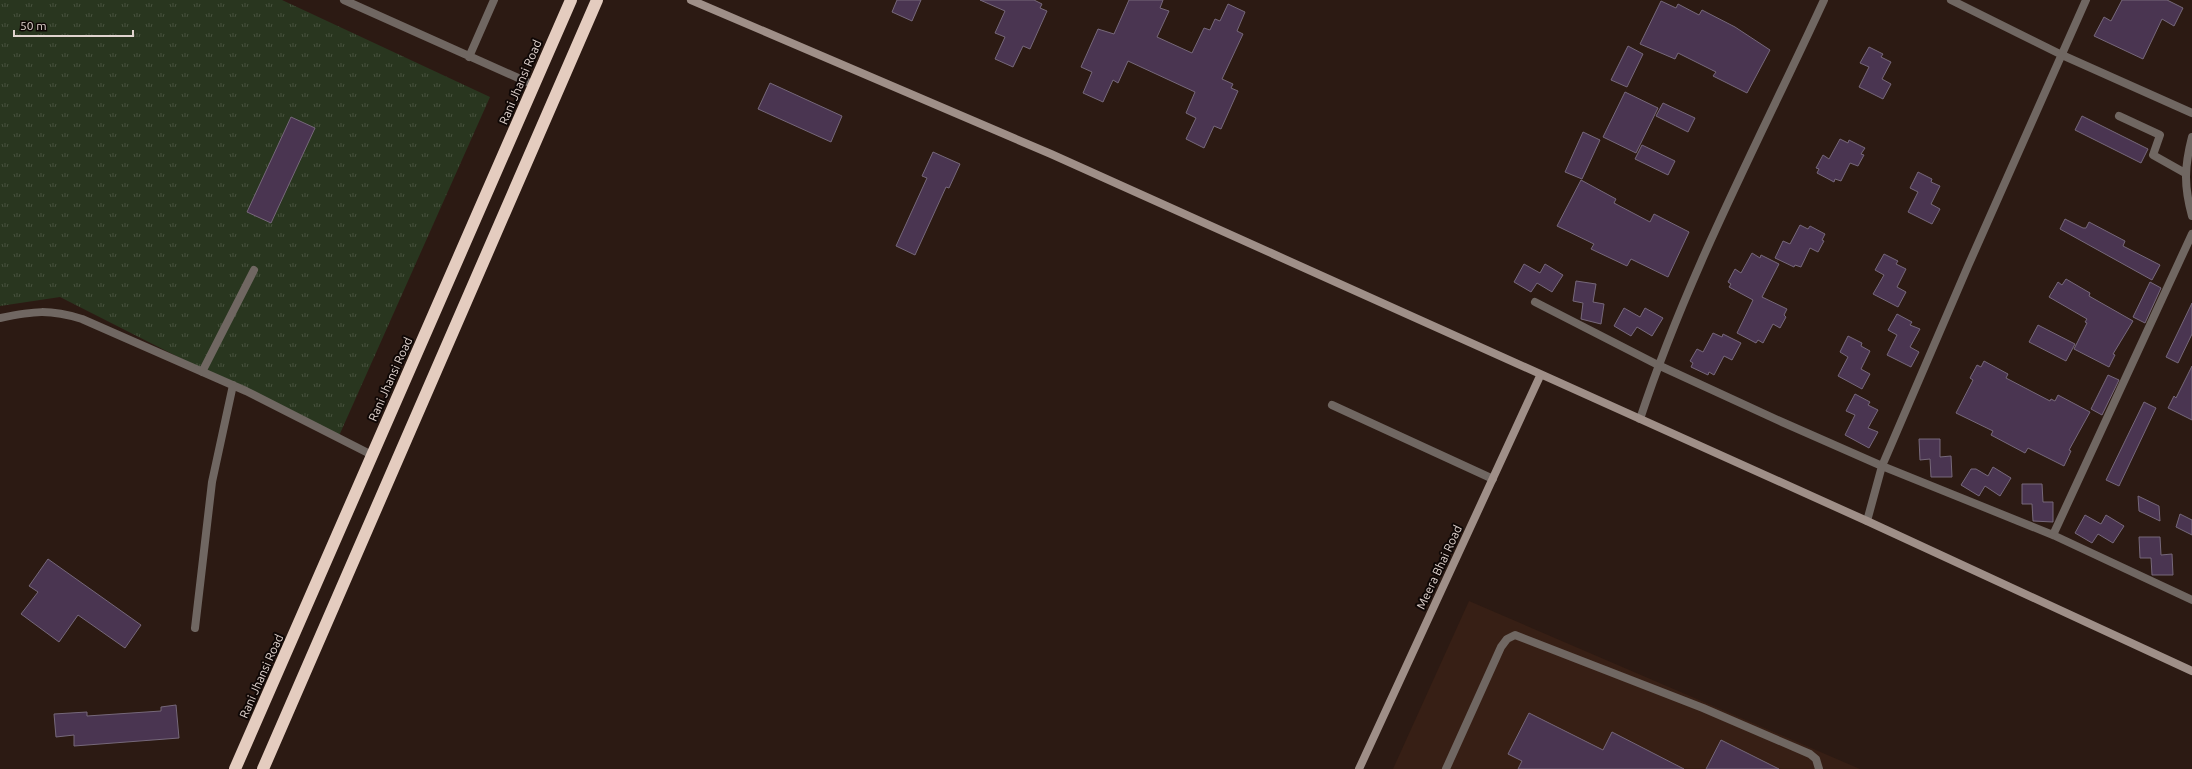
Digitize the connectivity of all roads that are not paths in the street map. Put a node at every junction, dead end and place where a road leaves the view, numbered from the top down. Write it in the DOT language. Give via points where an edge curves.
graph roads {
  1 [pos="344,0"];
  2 [pos="494,0"];
  3 [pos="571,0"];
  4 [pos="597,0"];
  5 [pos="691,0"];
  6 [pos="1824,0"];
  7 [pos="1951,0"];
  8 [pos="2086,0"];
  9 [pos="2062,55"];
  10 [pos="469,57"];
  11 [pos="534,85"];
  12 [pos="2192,113"];
  13 [pos="2119,116"];
  14 [pos="2192,137"];
  15 [pos="2185,173"];
  16 [pos="2192,216"];
  17 [pos="2192,234"];
  18 [pos="254,270"];
  19 [pos="1535,302"];
  20 [pos="0,318"];
  21 [pos="1658,364"];
  22 [pos="202,372"];
  23 [pos="1540,376"];
  24 [pos="233,385"];
  25 [pos="1332,405"];
  26 [pos="1640,419"];
  27 [pos="372,455"];
  28 [pos="1882,466"];
  29 [pos="1493,479"];
  30 [pos="1867,521"];
  31 [pos="2054,535"];
  32 [pos="2192,600"];
  33 [pos="195,628"];
  34 [pos="2192,671"];
  35 [pos="235,769"];
  36 [pos="263,769"];
  37 [pos="1359,769"];
  38 [pos="1446,769"];
  39 [pos="1819,769"];
  1 -- 10 [label="street"];
  2 -- 10 [label="street"];
  3 -- 11 [label="highway, Rani Jhansi Road"];
  4 -- 36 [label="highway"];
  5 -- 23 [label="street" via="1051,154"];
  6 -- 21 [label="street" via="1717,224"];
  7 -- 9 [label="street"];
  8 -- 9 [label="street"];
  9 -- 12 [label="street"];
  9 -- 28 [label="street"];
  10 -- 11 [label="street"];
  11 -- 27 [label="highway, Rani Jhansi Road"];
  13 -- 15 [label="street" via="2160,135 2153,155"];
  14 -- 15 [label="street"];
  15 -- 16 [label="street" via="2185,190"];
  17 -- 31 [label="street"];
  18 -- 22 [label="street"];
  19 -- 21 [label="street"];
  20 -- 22 [label="street" via="32,311 57,312 82,319"];
  21 -- 26 [label="street"];
  21 -- 28 [label="street"];
  22 -- 24 [label="street"];
  23 -- 26 [label="street"];
  23 -- 29 [label="street, Meera Bhai Road"];
  24 -- 27 [label="street"];
  24 -- 33 [label="street" via="212,482"];
  25 -- 29 [label="street"];
  26 -- 30 [label="street"];
  27 -- 35 [label="highway, Rani Jhansi Road"];
  28 -- 30 [label="street"];
  28 -- 31 [label="street"];
  29 -- 37 [label="street, Meera Bhai Road"];
  30 -- 34 [label="street"];
  31 -- 32 [label="street"];
  38 -- 39 [label="street" via="1501,647 1506,639 1515,635 1703,708 1810,754 1816,759"];
}
